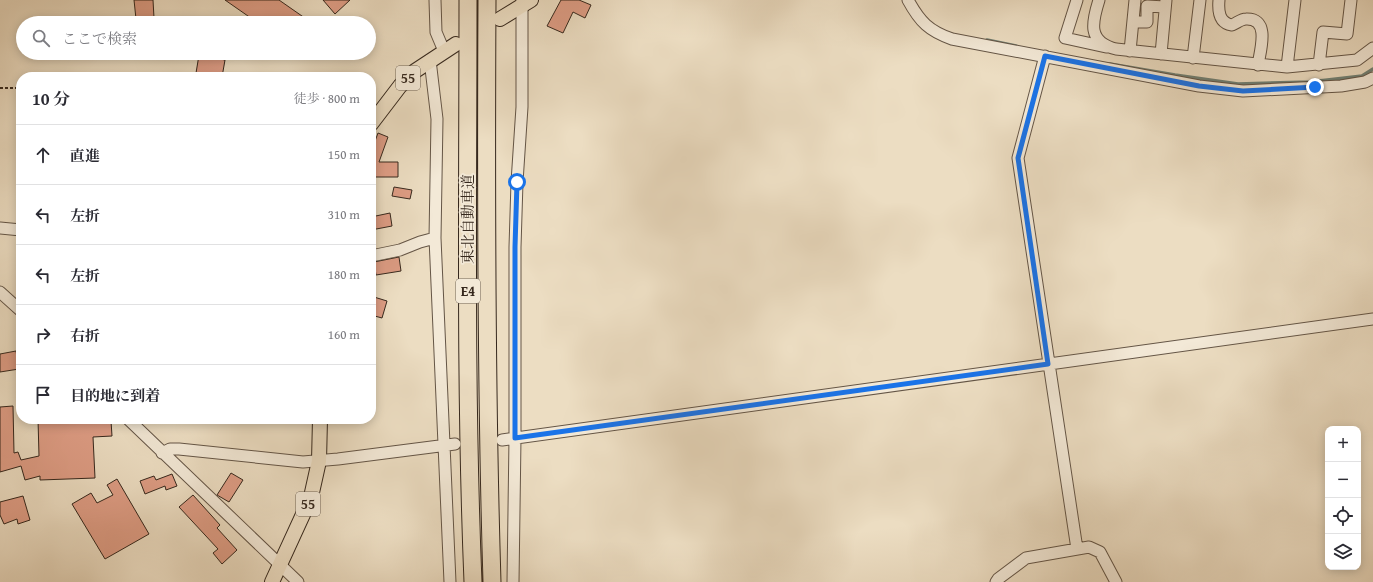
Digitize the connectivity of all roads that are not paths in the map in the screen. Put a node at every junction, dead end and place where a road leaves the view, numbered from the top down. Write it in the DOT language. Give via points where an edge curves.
graph roads {
  1 [pos="435,0"];
  2 [pos="468,0"];
  3 [pos="487,0"];
  4 [pos="908,0"];
  5 [pos="1077,0"];
  6 [pos="1099,0"];
  7 [pos="1135,0"];
  8 [pos="1200,0"];
  9 [pos="1219,0"];
  10 [pos="1295,0"];
  11 [pos="1351,0"];
  12 [pos="525,2"];
  13 [pos="1165,4"];
  14 [pos="500,19"];
  15 [pos="1133,22"];
  16 [pos="1107,47"];
  17 [pos="450,48"];
  18 [pos="1373,48"];
  19 [pos="1130,50"];
  20 [pos="1161,54"];
  21 [pos="1045,56"];
  22 [pos="1193,58"];
  23 [pos="430,60"];
  24 [pos="1258,65"];
  25 [pos="1319,65"];
  26 [pos="1287,67"];
  27 [pos="1373,78"];
  28 [pos="376,117"];
  29 [pos="0,228"];
  30 [pos="16,230"];
  31 [pos="435,238"];
  32 [pos="376,255"];
  33 [pos="0,292"];
  34 [pos="16,306"];
  35 [pos="1373,319"];
  36 [pos="1048,364"];
  37 [pos="133,424"];
  38 [pos="320,424"];
  39 [pos="515,438"];
  40 [pos="502,440"];
  41 [pos="455,444"];
  42 [pos="444,446"];
  43 [pos="162,453"];
  44 [pos="319,461"];
  45 [pos="1077,549"];
  46 [pos="280,566"];
  47 [pos="272,582"];
  48 [pos="298,582"];
  49 [pos="450,582"];
  50 [pos="473,582"];
  51 [pos="492,582"];
  52 [pos="513,582"];
  53 [pos="996,582"];
  54 [pos="1116,582"];
  1 -- 17 [label="street" via="436,32"];
  2 -- 50 [label="highway, 東北自動車道 / E4" via="468,358"];
  3 -- 51 [label="highway, 東北自動車道 / E4" via="488,404"];
  4 -- 21 [label="street" via="923,24 942,36"];
  5 -- 16 [label="street" via="1066,38"];
  6 -- 16 [label="street" via="1093,26 1096,37"];
  7 -- 15 [label="street"];
  8 -- 22 [label="street"];
  9 -- 24 [label="street" via="1218,14 1225,22 1232,25 1246,19 1261,26"];
  10 -- 26 [label="street"];
  11 -- 25 [label="street" via="1347,34 1323,32"];
  12 -- 14 [label="main road"];
  12 -- 39 [label="street" via="515,247"];
  13 -- 15 [label="street" via="1147,6 1147,22"];
  13 -- 20 [label="street"];
  15 -- 19 [label="street"];
  16 -- 19 [label="street"];
  17 -- 23 [label="main road, 55"];
  18 -- 25 [label="street" via="1357,60"];
  19 -- 20 [label="street"];
  20 -- 22 [label="street"];
  21 -- 27 [label="street" via="1199,86 1243,91 1341,86"];
  21 -- 36 [label="street" via="1018,158"];
  22 -- 24 [label="street"];
  23 -- 28 [label="main road, 55" via="400,86"];
  23 -- 31 [label="street" via="437,119"];
  24 -- 26 [label="street"];
  25 -- 26 [label="street"];
  29 -- 30 [label="street"];
  31 -- 32 [label="street"];
  31 -- 42 [label="street"];
  33 -- 34 [label="street"];
  35 -- 36 [label="street"];
  36 -- 39 [label="street"];
  36 -- 45 [label="street"];
  37 -- 43 [label="street"];
  38 -- 44 [label="main road, 55"];
  39 -- 40 [label="street"];
  39 -- 52 [label="street"];
  41 -- 42 [label="street"];
  42 -- 44 [label="street"];
  42 -- 49 [label="street"];
  43 -- 44 [label="street" via="170,449 179,449 303,462"];
  43 -- 46 [label="street"];
  44 -- 46 [label="main road, 55" via="311,497"];
  45 -- 53 [label="street" via="1026,558"];
  45 -- 54 [label="street" via="1089,547 1100,552"];
  46 -- 47 [label="main road, 55"];
  46 -- 48 [label="street"];
}
